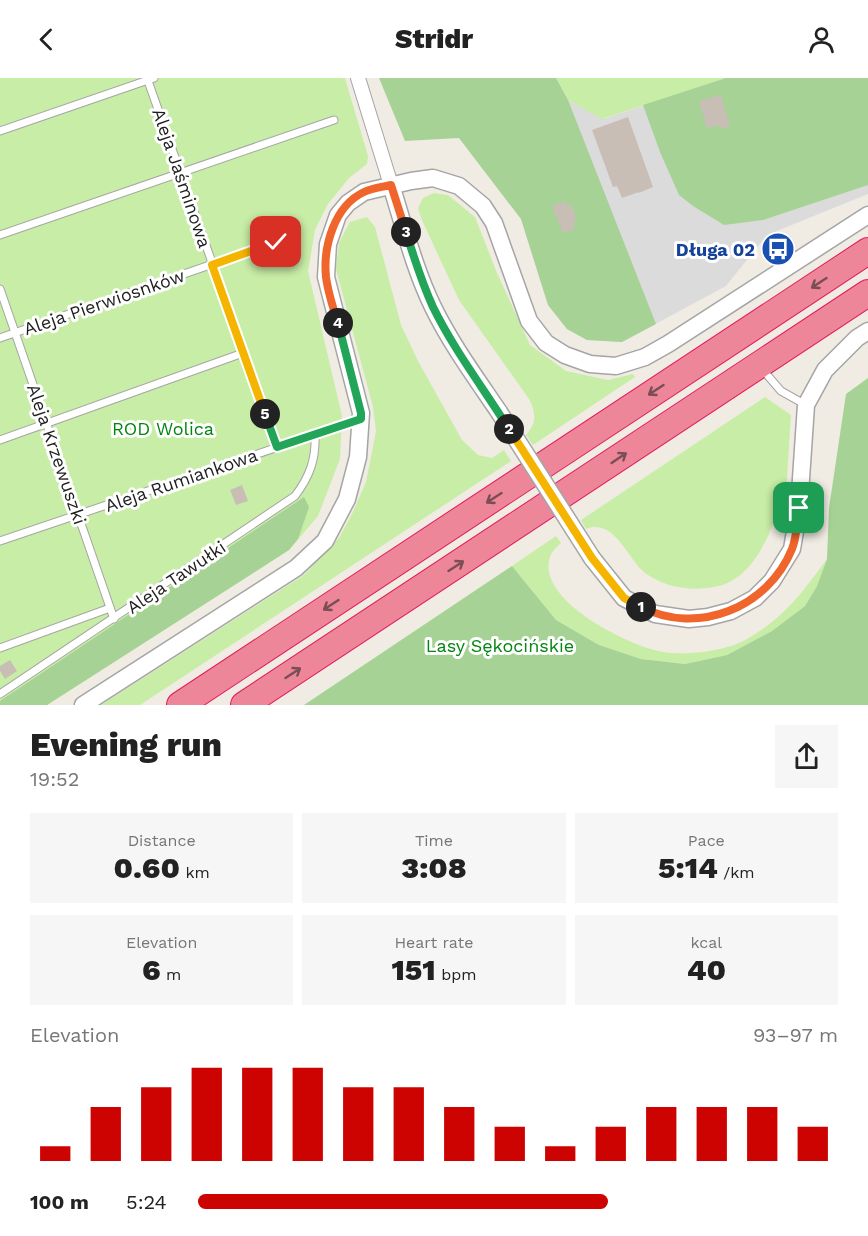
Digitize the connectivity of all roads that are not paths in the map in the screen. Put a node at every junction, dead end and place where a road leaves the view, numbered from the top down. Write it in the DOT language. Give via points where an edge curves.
graph roads {
  1 [pos="358,78"];
  2 [pos="150,79"];
  3 [pos="334,120"];
  4 [pos="0,131"];
  5 [pos="180,172"];
  6 [pos="391,185"];
  7 [pos="868,215"];
  8 [pos="0,235"];
  9 [pos="276,242"];
  10 [pos="868,251"];
  11 [pos="212,265"];
  12 [pos="0,289"];
  13 [pos="868,292"];
  14 [pos="868,331"];
  15 [pos="15,333"];
  16 [pos="0,338"];
  17 [pos="243,353"];
  18 [pos="759,365"];
  19 [pos="806,405"];
  20 [pos="361,419"];
  21 [pos="46,424"];
  22 [pos="315,435"];
  23 [pos="0,440"];
  24 [pos="277,447"];
  25 [pos="77,515"];
  26 [pos="0,541"];
  27 [pos="110,608"];
  28 [pos="114,619"];
  29 [pos="0,648"];
  30 [pos="0,694"];
  31 [pos="83,705"];
  32 [pos="180,705"];
  33 [pos="244,705"];
  1 -- 6 [label="street"];
  2 -- 4 [label="lane"];
  2 -- 5 [label="lane, Aleja Jaśminowa"];
  3 -- 5 [label="lane"];
  5 -- 8 [label="lane"];
  5 -- 11 [label="lane, Aleja Jaśminowa"];
  6 -- 7 [label="street" via="433,178 459,186 483,206 494,223 529,321 546,343 565,356 590,364 616,366 668,345"];
  6 -- 19 [label="street, bridge" via="418,271 449,338 592,558 624,598 655,614 688,619 708,617 731,611 755,598 772,581 792,549"];
  6 -- 20 [label="street" via="364,192 348,203 338,215 328,244 326,277"];
  9 -- 11 [label="lane, Aleja Pierwiosnków"];
  10 -- 32 [label="highway, one-way"];
  11 -- 15 [label="lane, Aleja Pierwiosnków"];
  11 -- 17 [label="lane, Aleja Jaśminowa"];
  12 -- 15 [label="lane, Aleja Krzewuszki"];
  13 -- 18 [label="highway"];
  14 -- 19 [label="street" via="825,370"];
  15 -- 16 [label="lane, Aleja Pierwiosnków"];
  15 -- 21 [label="lane, Aleja Krzewuszki"];
  17 -- 21 [label="lane"];
  17 -- 24 [label="lane, Aleja Jaśminowa"];
  18 -- 19 [label="lane" via="782,390"];
  33 -- 18 [label="highway, one-way"];
  20 -- 22 [label="lane, Aleja Rumiankowa"];
  20 -- 31 [label="street" via="358,457 347,499 325,540 296,568"];
  21 -- 23 [label="lane"];
  21 -- 25 [label="lane, Aleja Krzewuszki"];
  22 -- 24 [label="lane, Aleja Rumiankowa"];
  22 -- 28 [label="lane, Aleja Tawułki" via="313,465 296,496"];
  24 -- 25 [label="lane, Aleja Rumiankowa"];
  25 -- 26 [label="lane, Aleja Rumiankowa"];
  25 -- 27 [label="lane, Aleja Krzewuszki"];
  27 -- 28 [label="lane, Aleja Krzewuszki"];
  27 -- 29 [label="lane"];
  28 -- 30 [label="lane, Aleja Tawułki"];
}
